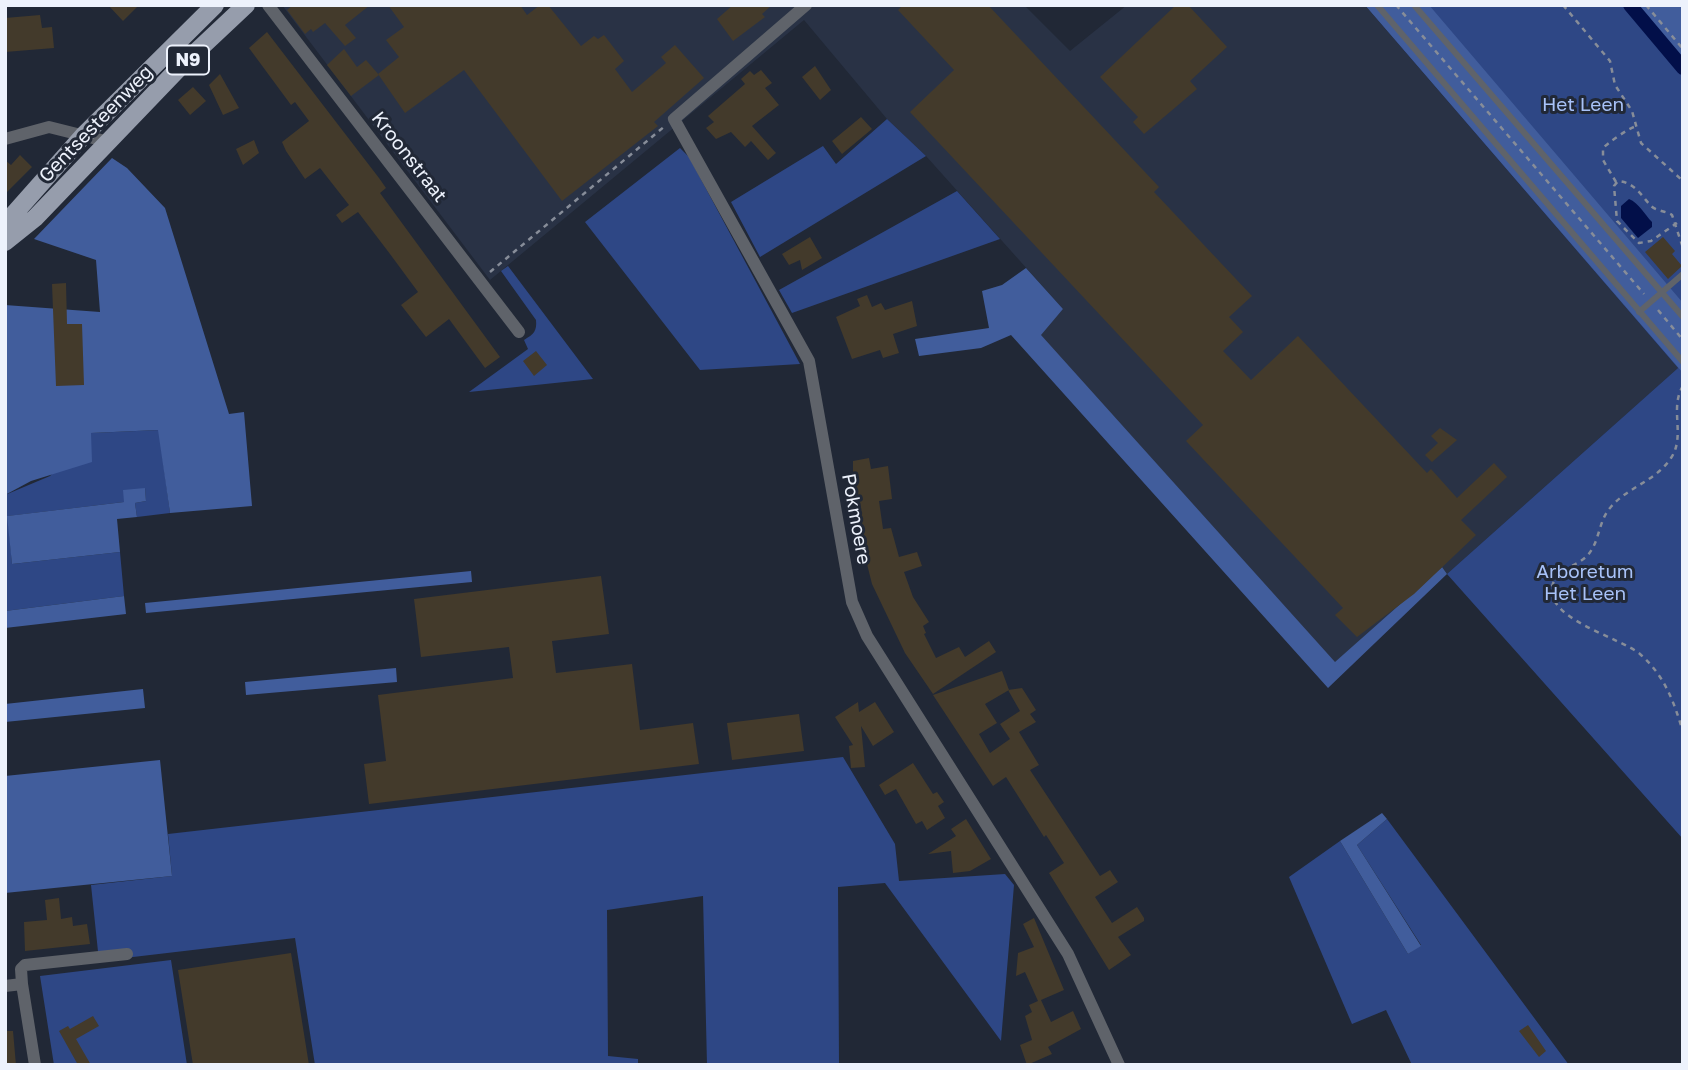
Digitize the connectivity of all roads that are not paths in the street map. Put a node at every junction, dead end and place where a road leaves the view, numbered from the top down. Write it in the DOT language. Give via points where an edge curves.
graph roads {
  1 [pos="215,5"];
  2 [pos="246,5"];
  3 [pos="268,5"];
  4 [pos="806,5"];
  5 [pos="1377,5"];
  6 [pos="1414,5"];
  7 [pos="83,136"];
  8 [pos="5,139"];
  9 [pos="109,142"];
  10 [pos="5,224"];
  11 [pos="5,242"];
  12 [pos="1683,274"];
  13 [pos="1661,292"];
  14 [pos="1639,312"];
  15 [pos="1683,317"];
  16 [pos="519,332"];
  17 [pos="1683,362"];
  18 [pos="127,954"];
  19 [pos="22,984"];
  20 [pos="5,986"];
  21 [pos="35,1065"];
  22 [pos="1119,1065"];
  1 -- 7 [label="main road, Gentsesteenweg / N9"];
  2 -- 9 [label="main road, Gentsesteenweg / N9"];
  3 -- 16 [label="street, Kroonstraat"];
  4 -- 22 [label="street, Pokmoere" via="674,119 809,361 852,602 867,636 1068,954"];
  5 -- 14 [label="lane"];
  6 -- 13 [label="lane"];
  7 -- 8 [label="street" via="49,127"];
  7 -- 9 [label="street"];
  7 -- 10 [label="main road, Gentsesteenweg / N9"];
  9 -- 11 [label="main road, Gentsesteenweg / N9"];
  12 -- 13 [label="lane"];
  13 -- 14 [label="lane"];
  13 -- 15 [label="lane"];
  14 -- 17 [label="lane"];
  18 -- 19 [label="street" via="25,965"];
  19 -- 20 [label="street"];
  19 -- 21 [label="street"];
}
